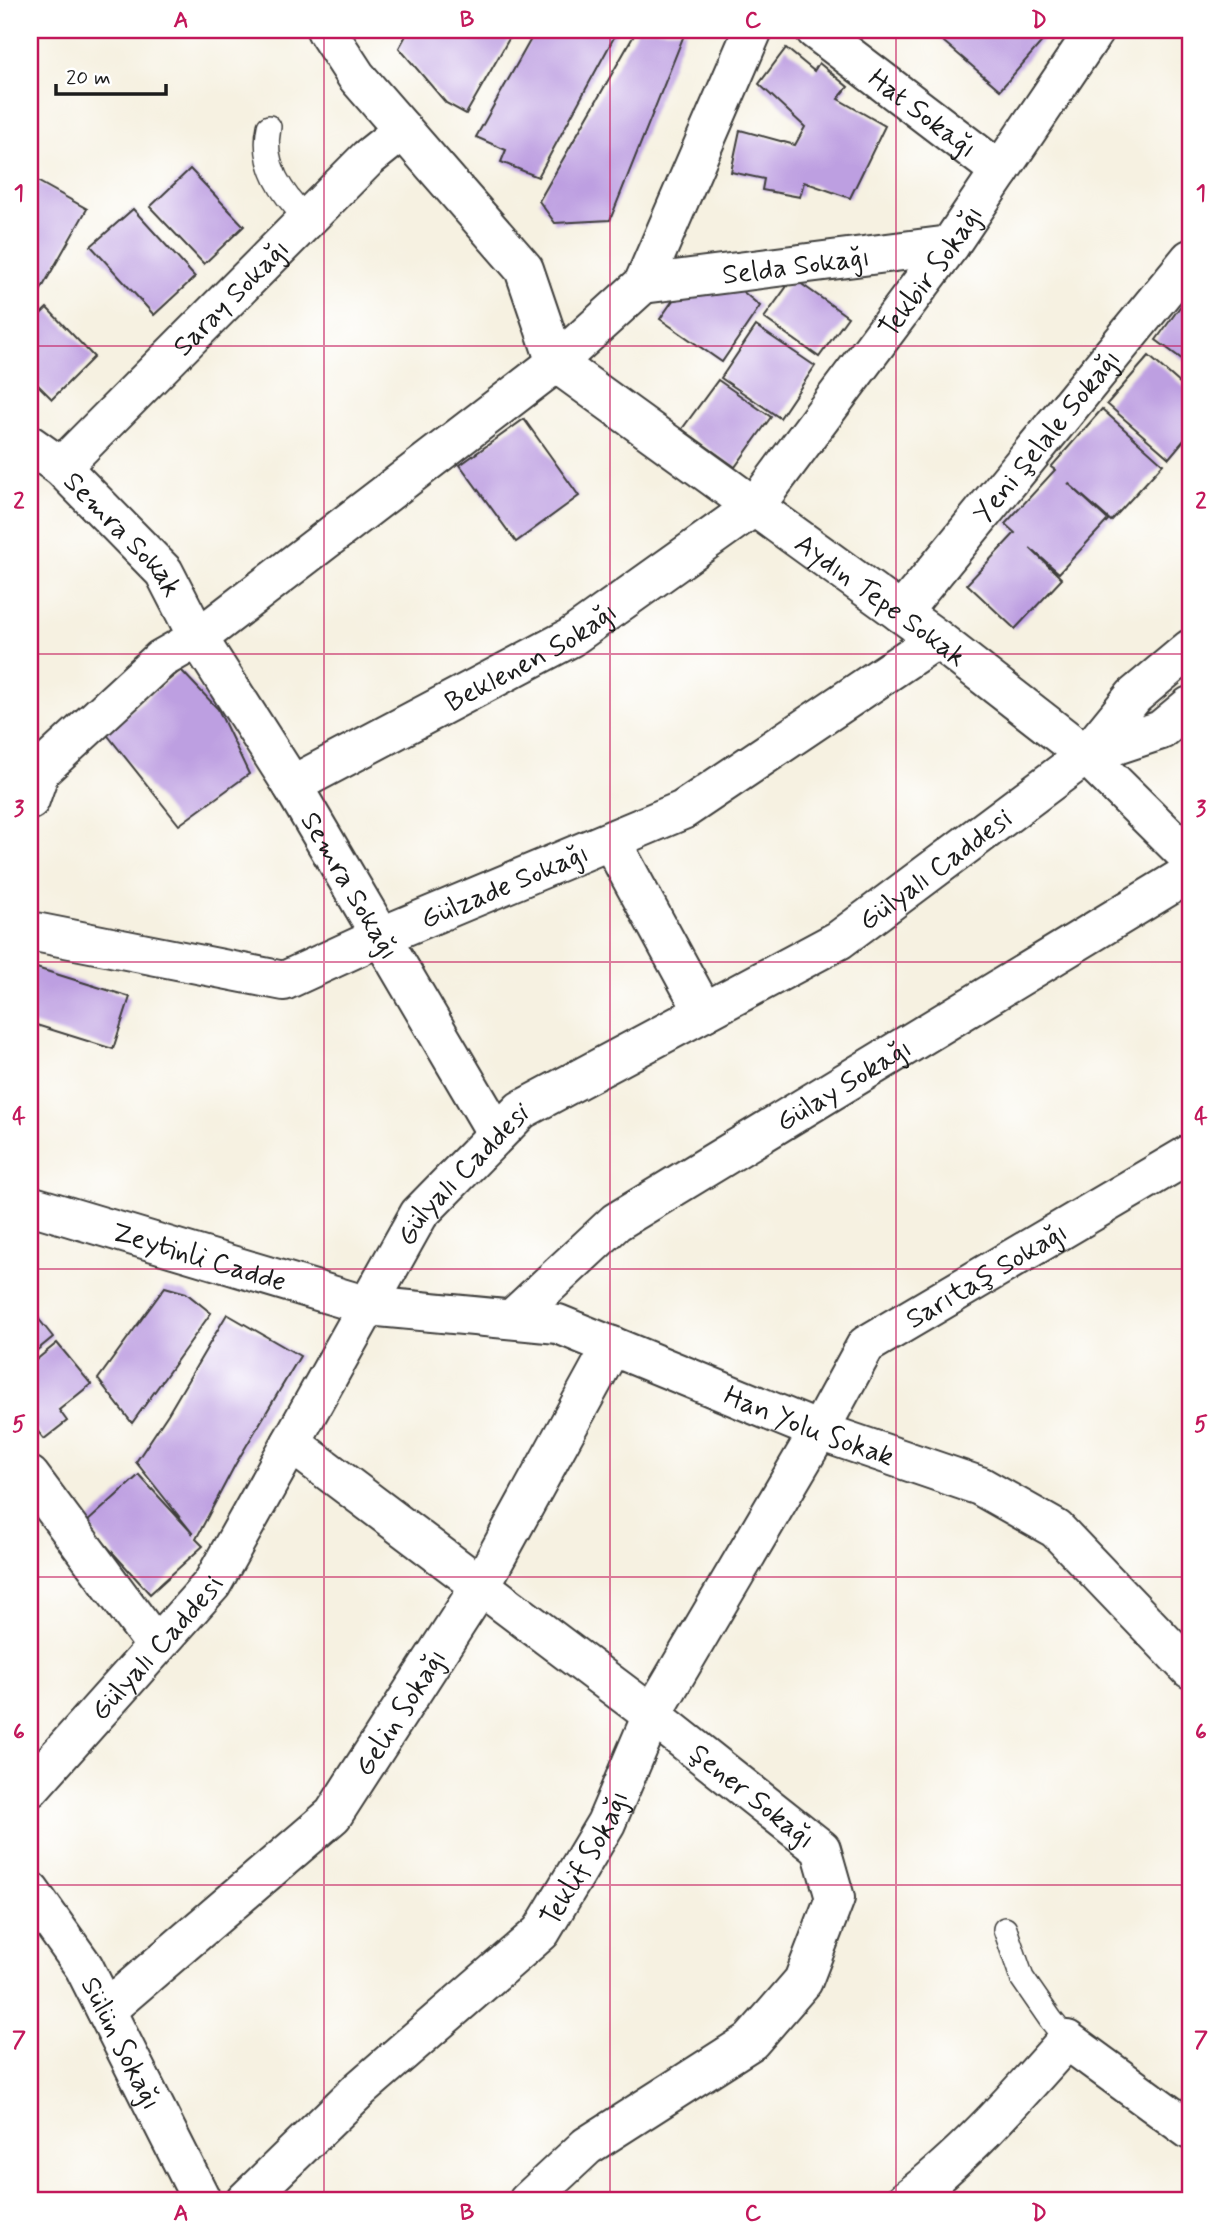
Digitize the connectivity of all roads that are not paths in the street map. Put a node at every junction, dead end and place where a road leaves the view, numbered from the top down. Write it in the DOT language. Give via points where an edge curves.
graph roads {
  1 [pos="326,30"];
  2 [pos="753,30"];
  3 [pos="814,30"];
  4 [pos="1095,30"];
  5 [pos="270,127"];
  6 [pos="402,130"];
  7 [pos="1000,171"];
  8 [pos="307,219"];
  9 [pos="950,245"];
  10 [pos="1190,259"];
  11 [pos="643,284"];
  12 [pos="556,363"];
  13 [pos="30,445"];
  14 [pos="61,467"];
  15 [pos="755,506"];
  16 [pos="901,613"];
  17 [pos="198,638"];
  18 [pos="936,639"];
  19 [pos="1190,649"];
  20 [pos="1190,706"];
  21 [pos="1086,755"];
  22 [pos="33,779"];
  23 [pos="292,785"];
  24 [pos="611,841"];
  25 [pos="1190,858"];
  26 [pos="1190,873"];
  27 [pos="30,931"];
  28 [pos="382,936"];
  29 [pos="704,1012"];
  30 [pos="498,1134"];
  31 [pos="1190,1154"];
  32 [pos="30,1205"];
  33 [pos="368,1306"];
  34 [pos="512,1320"];
  35 [pos="612,1346"];
  36 [pos="819,1431"];
  37 [pos="291,1443"];
  38 [pos="30,1476"];
  39 [pos="481,1585"];
  40 [pos="156,1646"];
  41 [pos="1190,1669"];
  42 [pos="652,1715"];
  43 [pos="30,1788"];
  44 [pos="30,1891"];
  45 [pos="1005,1929"];
  46 [pos="106,2010"];
  47 [pos="1068,2040"];
  48 [pos="1190,2130"];
  49 [pos="202,2201"];
  50 [pos="245,2201"];
  51 [pos="528,2201"];
  52 [pos="905,2201"];
  1 -- 6 [label="street" via="356,76"];
  2 -- 11 [label="street"];
  3 -- 7 [label="street, Hat Sokağı"];
  4 -- 7 [label="street, Tekbir Sokağı"];
  5 -- 8 [label="lane" via="268,151 279,185"];
  6 -- 8 [label="street, Saray Sokağı"];
  6 -- 12 [label="street" via="524,269"];
  7 -- 9 [label="street, Tekbir Sokağı"];
  8 -- 14 [label="street, Saray Sokağı"];
  9 -- 11 [label="street, Selda Sokağı"];
  9 -- 15 [label="street, Tekbir Sokağı"];
  10 -- 16 [label="street, Yeni Şelale Sokağı"];
  11 -- 12 [label="street"];
  12 -- 15 [label="street, Aydın Tepe Sokak"];
  12 -- 17 [label="street"];
  13 -- 14 [label="street, Semra Sokak"];
  14 -- 17 [label="street, Semra Sokak" via="164,572"];
  15 -- 16 [label="street, Aydın Tepe Sokak"];
  15 -- 23 [label="street, Beklenen Sokağı" via="570,638"];
  16 -- 18 [label="street, Aydın Tepe Sokak"];
  17 -- 22 [label="street" via="161,659"];
  17 -- 23 [label="street, Semra Sokağı"];
  18 -- 21 [label="street, Aydın Tepe Sokak"];
  18 -- 24 [label="street, Gülzade Sokağı" via="683,810"];
  19 -- 21 [label="street" via="1134,696"];
  20 -- 21 [label="street" via="1161,730"];
  21 -- 25 [label="street, Aydın Tepe Sokak"];
  21 -- 29 [label="street, Gülyalı Caddesi" via="839,940"];
  23 -- 28 [label="street, Semra Sokağı"];
  24 -- 28 [label="street, Gülzade Sokağı"];
  24 -- 29 [label="street"];
  26 -- 34 [label="street, Gülay Sokağı" via="616,1222"];
  27 -- 28 [label="street, Gülzade Sokağı" via="285,981"];
  28 -- 30 [label="street, Semra Sokağı"];
  29 -- 30 [label="street, Gülyalı Caddesi" via="521,1110"];
  30 -- 33 [label="street, Gülyalı Caddesi" via="419,1214"];
  31 -- 36 [label="street, Sarıtaş Sokağı" via="866,1345"];
  32 -- 33 [label="street, Zeytinli Cadde"];
  33 -- 34 [label="street, Han Yolu Sokak"];
  33 -- 37 [label="street, Gülyalı Caddesi"];
  34 -- 35 [label="street, Han Yolu Sokak" via="558,1324"];
  35 -- 36 [label="street, Han Yolu Sokak"];
  35 -- 39 [label="street, Gelin Sokağı"];
  36 -- 41 [label="street, Han Yolu Sokak" via="980,1486 1056,1529"];
  36 -- 42 [label="street, Teklif Sokağı"];
  37 -- 39 [label="street, Şener Sokağı"];
  37 -- 40 [label="street, Gülyalı Caddesi" via="212,1584"];
  38 -- 40 [label="street"];
  39 -- 42 [label="street, Şener Sokağı"];
  39 -- 46 [label="street, Gelin Sokağı" via="333,1815"];
  40 -- 43 [label="street, Gülyalı Caddesi"];
  42 -- 50 [label="street, Teklif Sokağı" via="606,1823 541,1932 360,2089"];
  42 -- 51 [label="street, Şener Sokağı" via="821,1849 835,1898 803,1981 751,2041 587,2146"];
  44 -- 46 [label="street, Sülün Sokağı" via="84,1968"];
  45 -- 47 [label="lane" via="1022,1978"];
  46 -- 49 [label="street, Sülün Sokağı"];
  47 -- 48 [label="street"];
  47 -- 52 [label="street" via="999,2116"];
}
